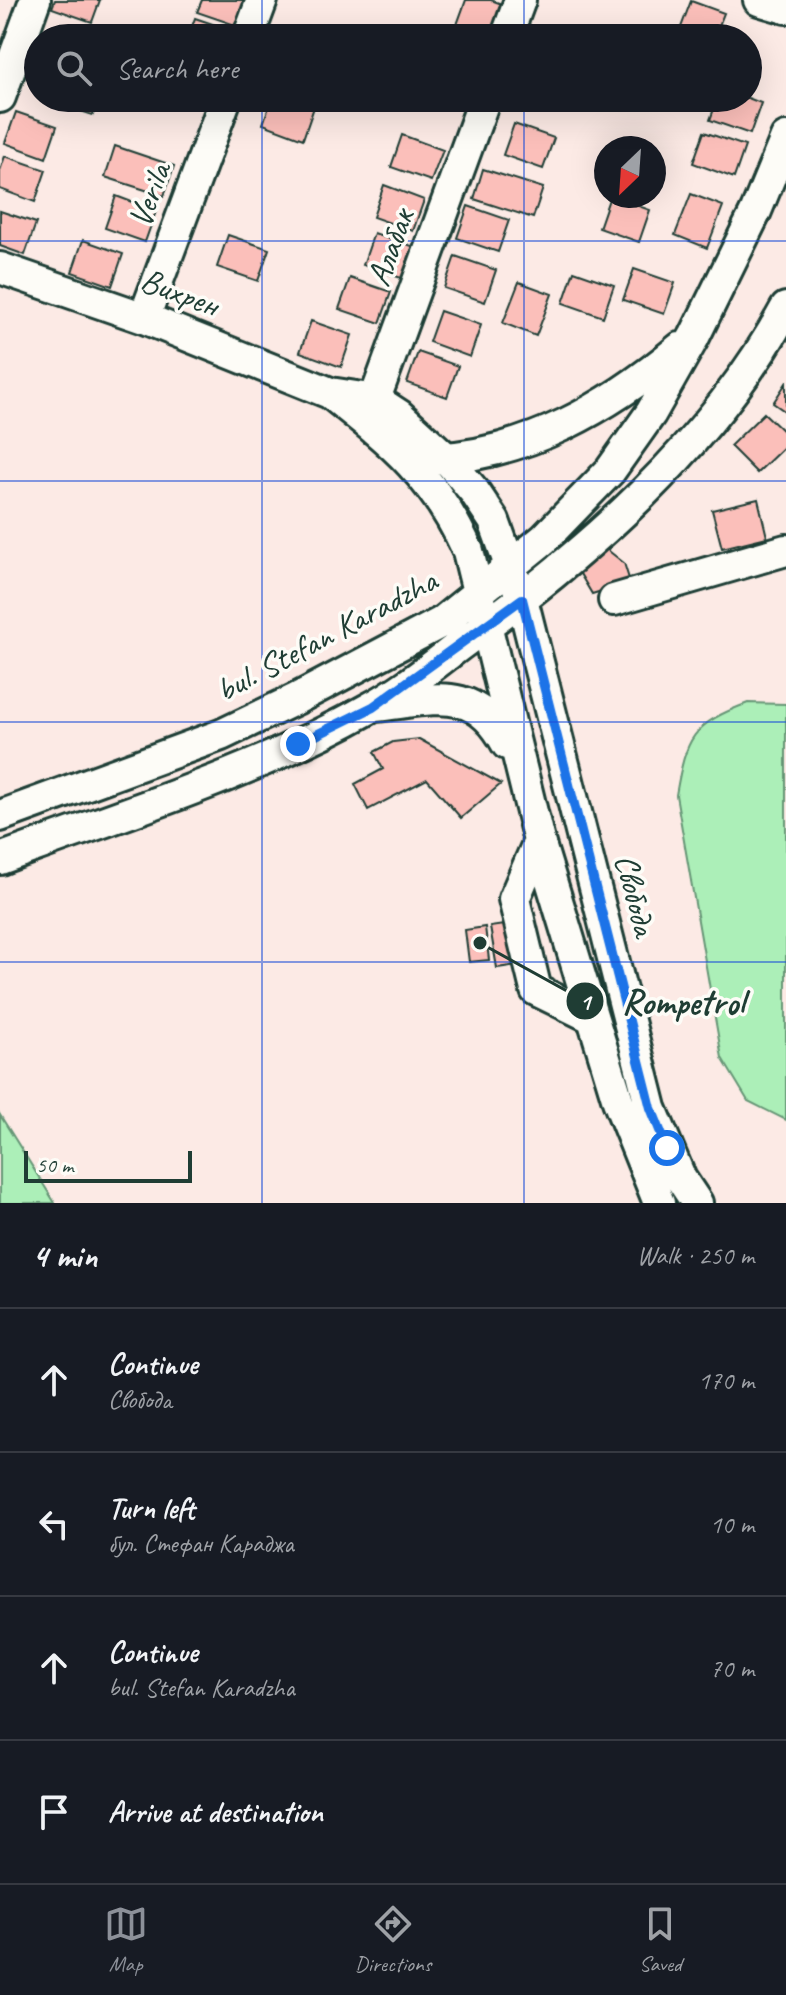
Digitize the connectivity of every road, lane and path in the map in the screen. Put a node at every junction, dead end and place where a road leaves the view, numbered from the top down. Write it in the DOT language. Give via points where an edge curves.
graph roads {
  1 [pos="35,0"];
  2 [pos="262,0"];
  3 [pos="520,0"];
  4 [pos="759,0"];
  5 [pos="786,8"];
  6 [pos="26,24"];
  7 [pos="253,24"];
  8 [pos="511,24"];
  9 [pos="24,30"];
  10 [pos="0,97"];
  11 [pos="221,112"];
  12 [pos="480,112"];
  13 [pos="786,138"];
  14 [pos="0,268"];
  15 [pos="786,308"];
  16 [pos="144,318"];
  17 [pos="694,337"];
  18 [pos="371,411"];
  19 [pos="447,459"];
  20 [pos="412,461"];
  21 [pos="786,550"];
  22 [pos="510,566"];
  23 [pos="477,593"];
  24 [pos="522,599"];
  25 [pos="614,600"];
  26 [pos="485,627"];
  27 [pos="373,707"];
  28 [pos="519,767"];
  29 [pos="0,816"];
  30 [pos="539,841"];
  31 [pos="0,859"];
  32 [pos="591,1017"];
  33 [pos="659,1203"];
  34 [pos="697,1203"];
  1 -- 6 [label="street"];
  2 -- 7 [label="street"];
  3 -- 8 [label="street"];
  4 -- 5 [label="street"];
  9 -- 10 [label="street"];
  11 -- 16 [label="street, Verila"];
  12 -- 18 [label="street, Алабак"];
  13 -- 17 [label="street, bul. Stefan Karadzha"];
  14 -- 16 [label="street, Вихрен"];
  15 -- 24 [label="street" via="706,425"];
  16 -- 18 [label="street, Вихрен"];
  17 -- 19 [label="street" via="634,386 560,428 513,446"];
  17 -- 22 [label="street, bul. Stefan Karadzha" via="610,471"];
  18 -- 19 [label="street, Свобода" via="399,415"];
  18 -- 20 [label="street"];
  19 -- 20 [label="street"];
  19 -- 22 [label="street, Свобода" via="494,521"];
  20 -- 23 [label="street" via="452,516 468,551"];
  21 -- 25 [label="street"];
  22 -- 23 [label="street, bul. Stefan Karadzha"];
  22 -- 24 [label="street, Свобода"];
  23 -- 26 [label="street"];
  23 -- 29 [label="street, bul. Stefan Karadzha" via="442,622 235,728"];
  24 -- 26 [label="street, bul. Stefan Karadzha"];
  24 -- 34 [label="street, Свобода" via="651,1108"];
  26 -- 27 [label="street, bul. Stefan Karadzha"];
  26 -- 28 [label="street"];
  27 -- 28 [label="street" via="438,700 470,703 493,719"];
  27 -- 31 [label="street, bul. Stefan Karadzha" via="298,744"];
  28 -- 30 [label="street"];
  30 -- 32 [label="street"];
  30 -- 32 [label="street" via="514,899 536,990"];
  32 -- 33 [label="street"];
}
